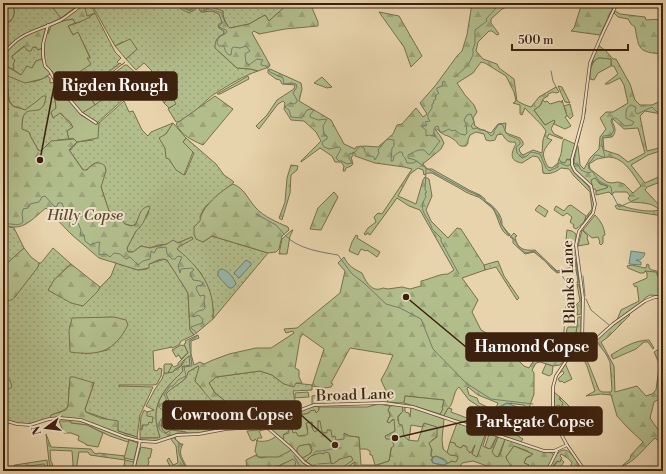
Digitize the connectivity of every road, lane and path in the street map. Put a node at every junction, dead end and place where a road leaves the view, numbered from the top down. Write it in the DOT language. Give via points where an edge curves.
graph roads {
  1 [pos="84,3"];
  2 [pos="617,3"];
  3 [pos="48,25"];
  4 [pos="3,55"];
  5 [pos="96,123"];
  6 [pos="663,297"];
  7 [pos="582,348"];
  8 [pos="3,420"];
  9 [pos="266,424"];
  10 [pos="140,441"];
  11 [pos="567,445"];
  12 [pos="557,450"];
  13 [pos="134,471"];
  14 [pos="324,471"];
  15 [pos="547,471"];
  16 [pos="586,471"];
  1 -- 3 [label="street" via="62,19"];
  2 -- 7 [label="street, Blanks Lane" via="590,63 583,118 572,163 577,174 591,186 595,204 593,213 579,231 576,245 582,298"];
  3 -- 4 [label="street" via="16,40"];
  3 -- 5 [label="street" via="43,44 45,66 81,113"];
  6 -- 7 [label="street" via="645,301"];
  7 -- 11 [label="street" via="568,357 554,383 553,418"];
  8 -- 10 [label="street, Broad Lane" via="30,425 54,419 81,420"];
  9 -- 10 [label="street, Broad Lane" via="171,437 159,441"];
  9 -- 12 [label="street, Broad Lane" via="317,405 395,403 541,450"];
  9 -- 14 [label="street" via="304,462"];
  10 -- 13 [label="street"];
  11 -- 12 [label="street"];
  11 -- 16 [label="street"];
  12 -- 15 [label="street"];
}
